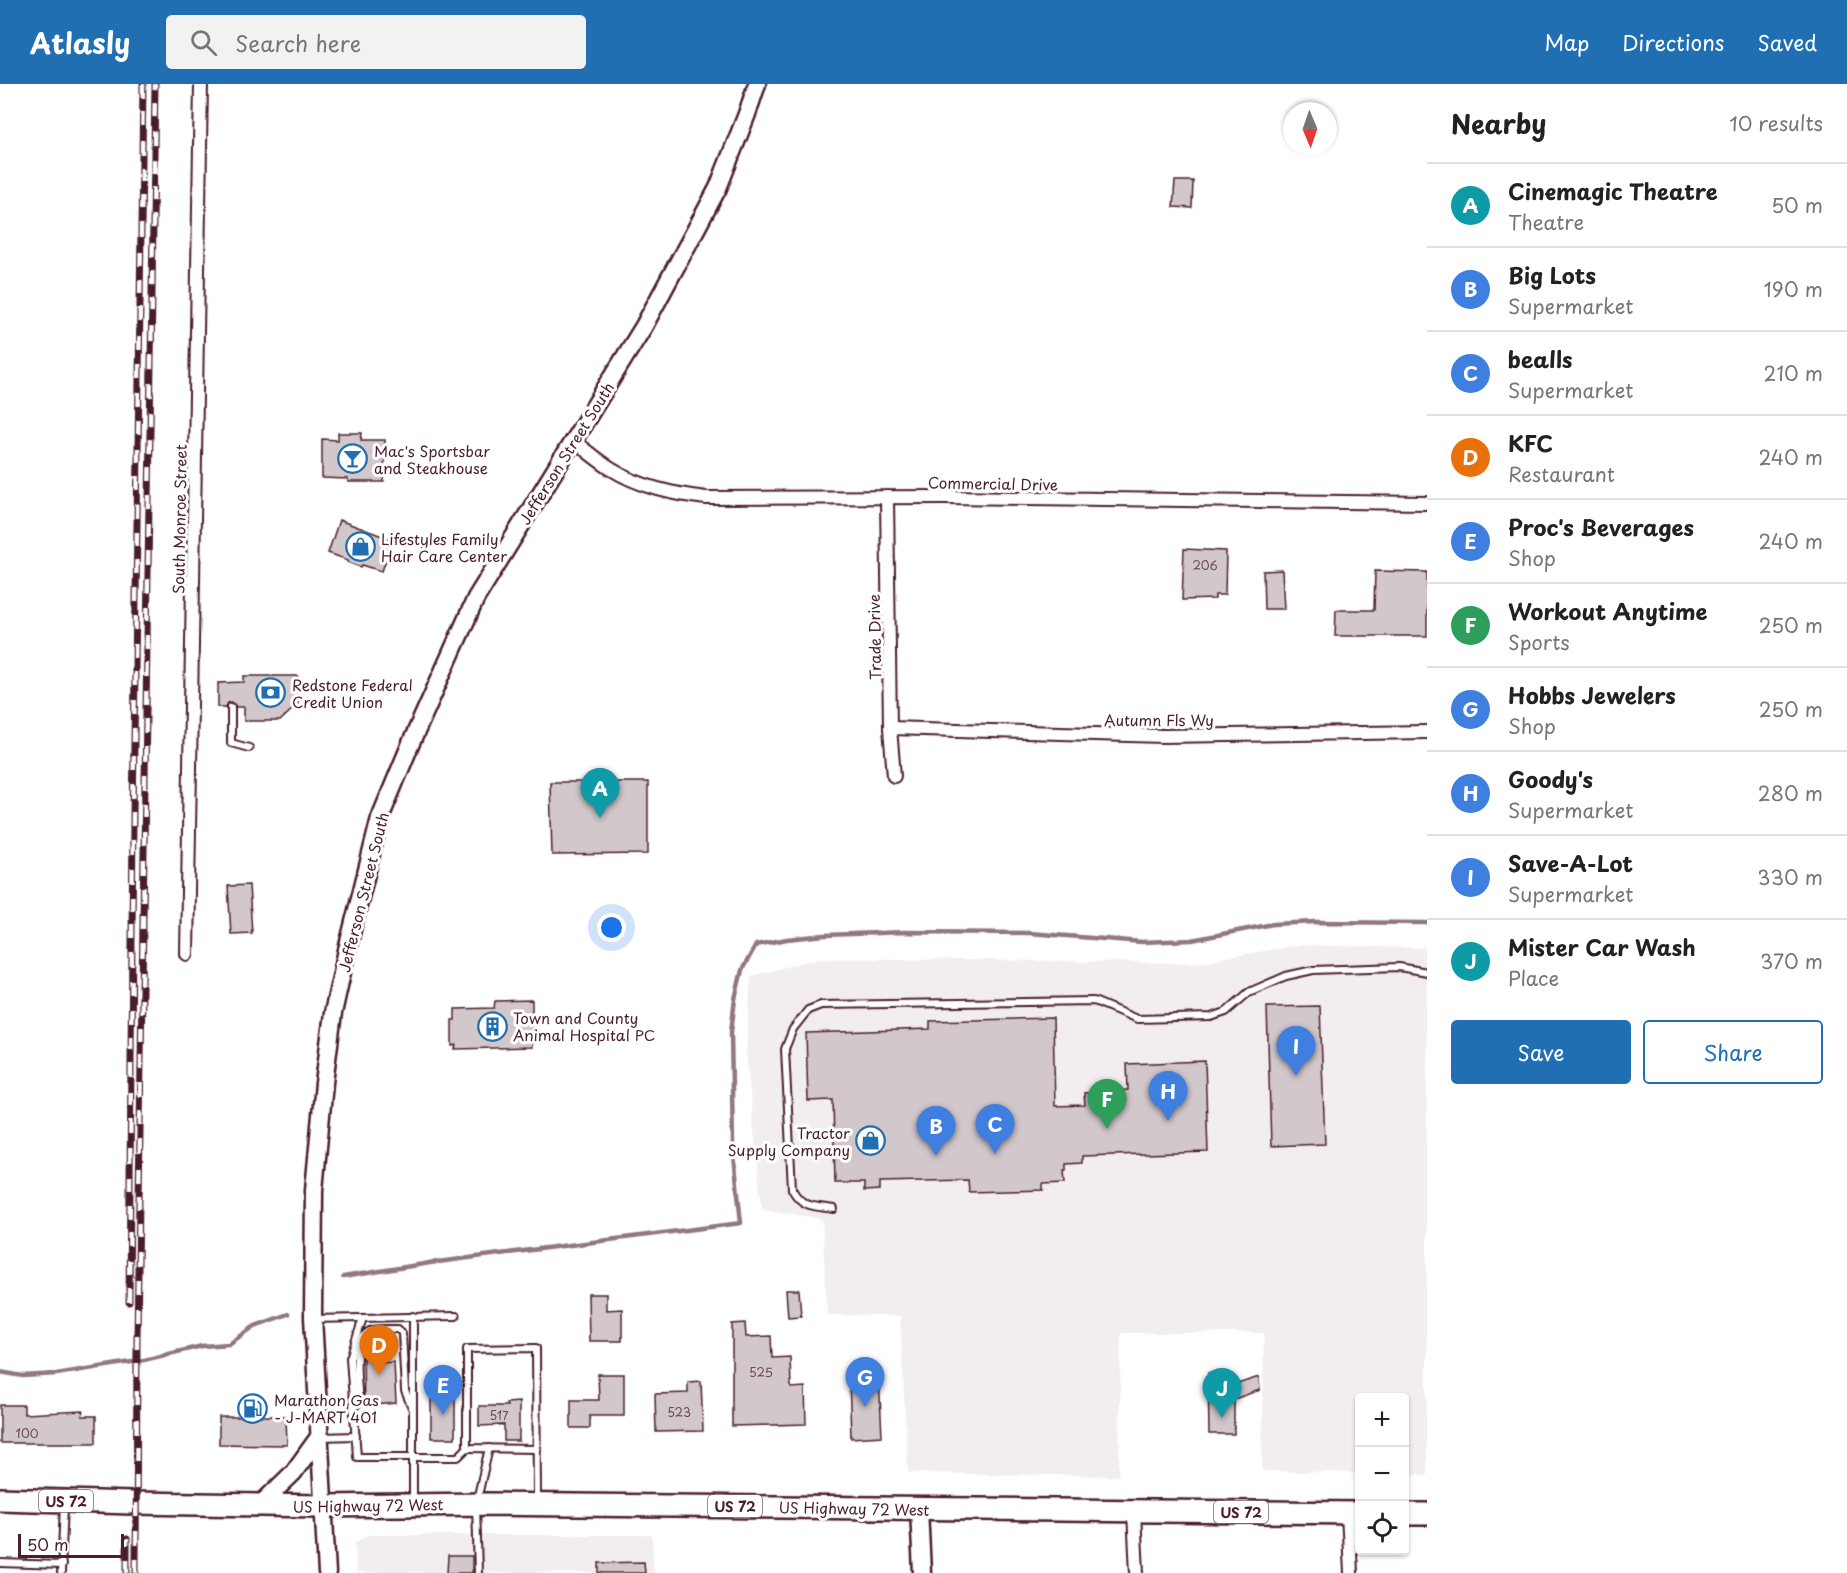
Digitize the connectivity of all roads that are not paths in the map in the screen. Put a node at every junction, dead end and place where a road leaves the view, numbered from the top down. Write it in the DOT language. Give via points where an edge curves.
graph roads {
  1 [pos="201,84"];
  2 [pos="757,84"];
  3 [pos="573,441"];
  4 [pos="887,497"];
  5 [pos="1427,503"];
  6 [pos="231,707"];
  7 [pos="890,728"];
  8 [pos="1427,732"];
  9 [pos="249,748"];
  10 [pos="894,776"];
  11 [pos="187,954"];
  12 [pos="1427,972"];
  13 [pos="834,1209"];
  14 [pos="456,1316"];
  15 [pos="413,1317"];
  16 [pos="363,1318"];
  17 [pos="313,1319"];
  18 [pos="354,1408"];
  19 [pos="413,1410"];
  20 [pos="356,1436"];
  21 [pos="320,1437"];
  22 [pos="467,1448"];
  23 [pos="489,1448"];
  24 [pos="537,1449"];
  25 [pos="413,1457"];
  26 [pos="0,1498"];
  27 [pos="65,1501"];
  28 [pos="476,1504"];
  29 [pos="537,1504"];
  30 [pos="260,1505"];
  31 [pos="413,1505"];
  32 [pos="322,1506"];
  33 [pos="919,1508"];
  34 [pos="1134,1512"];
  35 [pos="1354,1513"];
  36 [pos="1409,1514"];
  37 [pos="1427,1514"];
  38 [pos="0,1563"];
  39 [pos="62,1565"];
  40 [pos="61,1573"];
  41 [pos="327,1573"];
  42 [pos="478,1573"];
  43 [pos="922,1573"];
  44 [pos="1137,1573"];
  45 [pos="1351,1573"];
  1 -- 11 [label="street, South Monroe Street"];
  2 -- 3 [label="street, Jefferson Street South" via="718,188 644,326"];
  3 -- 4 [label="street, Commercial Drive" via="612,470 673,494 706,498"];
  3 -- 17 [label="street, Jefferson Street South" via="476,598 380,818 333,1013 314,1190"];
  4 -- 5 [label="street, Commercial Drive"];
  4 -- 7 [label="street, Trade Drive"];
  6 -- 9 [label="lane" via="231,743"];
  7 -- 8 [label="street, Autumn Fls Wy" via="1163,736"];
  7 -- 10 [label="street, Trade Drive"];
  12 -- 13 [label="lane" via="1399,967 1313,970 1286,976 1249,992 1226,1012 1211,1017 1137,1019 1094,1001 821,1005 808,1010 792,1029 785,1048 792,1189 798,1200"];
  14 -- 15 [label="lane"];
  15 -- 16 [label="lane"];
  15 -- 19 [label="lane"];
  16 -- 17 [label="lane"];
  16 -- 18 [label="lane" via="350,1358"];
  17 -- 21 [label="street, Jefferson Street South"];
  18 -- 19 [label="lane" via="358,1402 357,1354 365,1335 373,1330 398,1329 402,1333 405,1391"];
  18 -- 20 [label="lane"];
  19 -- 25 [label="lane"];
  20 -- 21 [label="lane"];
  20 -- 25 [label="lane" via="357,1456"];
  21 -- 30 [label="street" via="293,1473"];
  21 -- 32 [label="street, Jefferson Street South"];
  22 -- 23 [label="lane"];
  22 -- 24 [label="lane" via="466,1349 536,1348"];
  22 -- 25 [label="lane" via="458,1457"];
  23 -- 24 [label="lane"];
  23 -- 28 [label="lane"];
  24 -- 29 [label="lane"];
  25 -- 31 [label="lane"];
  26 -- 27 [label="highway, US 72"];
  27 -- 30 [label="highway, US Highway 72 West / US 72"];
  27 -- 39 [label="lane"];
  28 -- 29 [label="highway, US Highway 72 West / US 72"];
  28 -- 31 [label="highway, US Highway 72 West / US 72"];
  28 -- 42 [label="lane"];
  29 -- 33 [label="highway, US Highway 72 West / US 72"];
  30 -- 32 [label="highway, US Highway 72 West / US 72"];
  31 -- 32 [label="highway, US Highway 72 West / US 72"];
  32 -- 41 [label="street, Jefferson Street South"];
  33 -- 34 [label="highway, US Highway 72 West / US 72"];
  33 -- 43 [label="street"];
  34 -- 35 [label="highway, US Highway 72 West / US 72"];
  34 -- 44 [label="street"];
  35 -- 45 [label="street"];
  36 -- 37 [label="highway"];
  38 -- 39 [label="lane"];
  39 -- 40 [label="lane"];
}
